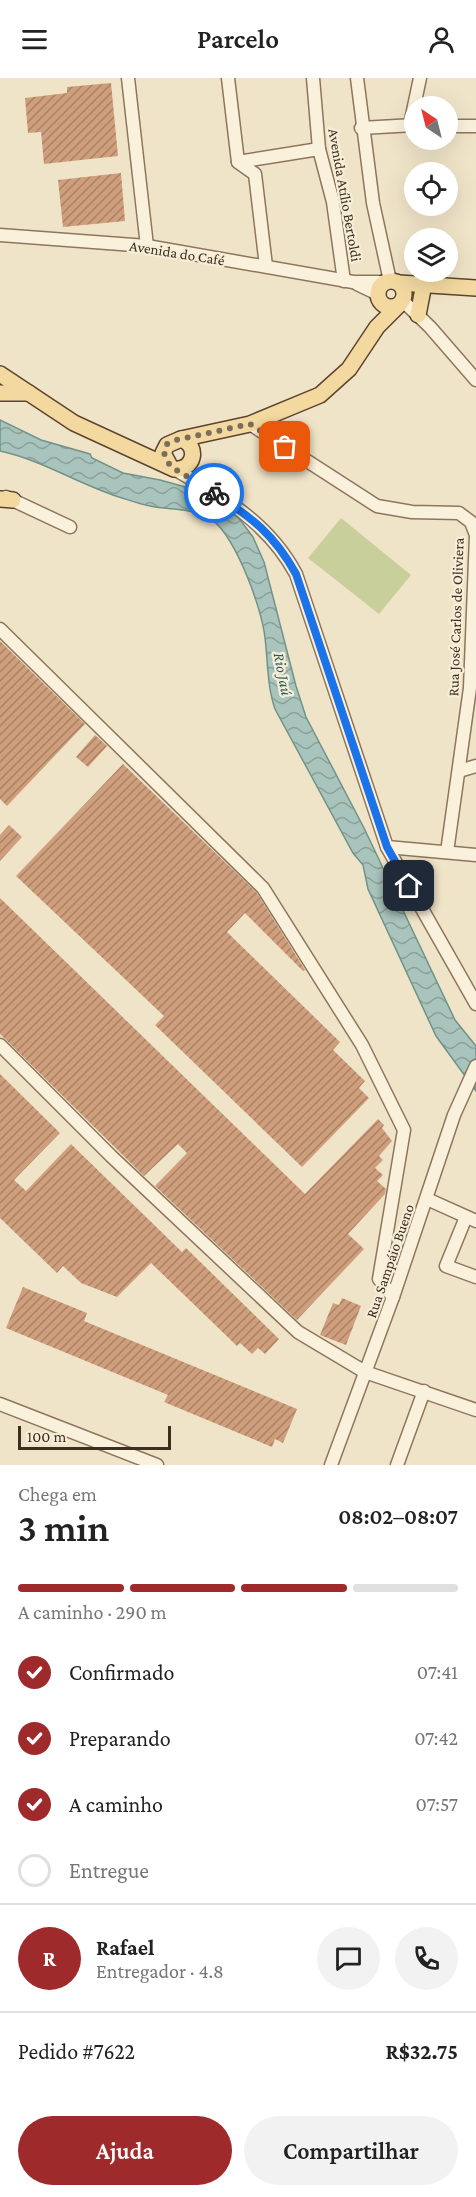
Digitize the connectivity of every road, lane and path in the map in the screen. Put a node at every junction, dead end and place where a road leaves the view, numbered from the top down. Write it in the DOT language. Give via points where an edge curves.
graph roads {
  1 [pos="128,78"];
  2 [pos="228,78"];
  3 [pos="313,78"];
  4 [pos="357,78"];
  5 [pos="420,78"];
  6 [pos="417,96"];
  7 [pos="404,125"];
  8 [pos="458,126"];
  9 [pos="476,126"];
  10 [pos="361,128"];
  11 [pos="319,149"];
  12 [pos="238,162"];
  13 [pos="0,234"];
  14 [pos="147,246"];
  15 [pos="266,266"];
  16 [pos="349,282"];
  17 [pos="428,288"];
  18 [pos="476,288"];
  19 [pos="392,292"];
  20 [pos="418,315"];
  21 [pos="0,374"];
  22 [pos="476,380"];
  23 [pos="0,393"];
  24 [pos="29,393"];
  25 [pos="250,424"];
  26 [pos="217,431"];
  27 [pos="174,442"];
  28 [pos="136,452"];
  29 [pos="193,455"];
  30 [pos="172,467"];
  31 [pos="202,485"];
  32 [pos="4,498"];
  33 [pos="70,527"];
  34 [pos="475,590"];
  35 [pos="0,629"];
  36 [pos="473,687"];
  37 [pos="476,766"];
  38 [pos="459,771"];
  39 [pos="387,847"];
  40 [pos="447,852"];
  41 [pos="476,855"];
  42 [pos="476,1004"];
  43 [pos="0,1046"];
  44 [pos="476,1066"];
  45 [pos="427,1200"];
  46 [pos="471,1219"];
  47 [pos="476,1277"];
  48 [pos="393,1297"];
  49 [pos="365,1372"];
  50 [pos="424,1391"];
  51 [pos="0,1404"];
  52 [pos="476,1410"];
  53 [pos="157,1465"];
  54 [pos="331,1465"];
  55 [pos="397,1465"];
  1 -- 14 [label="street"];
  2 -- 12 [label="street"];
  3 -- 11 [label="street, Avenida Atílio Bertoldi"];
  4 -- 10 [label="street"];
  5 -- 6 [label="street"];
  7 -- 10 [label="street"];
  8 -- 9 [label="street"];
  10 -- 19 [label="street"];
  11 -- 12 [label="street"];
  11 -- 16 [label="street, Avenida Atílio Bertoldi"];
  12 -- 15 [label="street" via="255,174"];
  13 -- 14 [label="street, Avenida do Café"];
  14 -- 15 [label="street, Avenida do Café"];
  15 -- 16 [label="street, Avenida do Café"];
  16 -- 19 [label="street, Avenida do Café"];
  17 -- 18 [label="main road, Avenida do Café"];
  17 -- 19 [label="main road, Avenida do Café"];
  17 -- 20 [label="main road"];
  19 -- 20 [label="street"];
  19 -- 25 [label="main road" via="377,327 349,369 320,395"];
  20 -- 22 [label="street"];
  21 -- 24 [label="main road"];
  23 -- 24 [label="main road"];
  24 -- 28 [label="main road" via="74,423"];
  25 -- 26 [label="main road"];
  25 -- 34 [label="street, Rua José Carlos de Oliviera" via="377,506 412,512 459,513 471,522 476,535"];
  26 -- 27 [label="main road"];
  26 -- 29 [label="main road"];
  27 -- 28 [label="main road"];
  27 -- 29 [label="main road" via="189,444"];
  27 -- 30 [label="main road" via="164,453"];
  28 -- 30 [label="main road"];
  29 -- 30 [label="main road" via="188,466"];
  29 -- 31 [label="street"];
  30 -- 31 [label="street"];
  31 -- 39 [label="street" via="255,520 283,549 296,574"];
  32 -- 33 [label="street"];
  34 -- 36 [label="street, Rua José Carlos de Oliviera"];
  35 -- 48 [label="street" via="263,888 362,1045 404,1130 379,1279"];
  36 -- 38 [label="street, Rua José Carlos de Oliviera"];
  37 -- 38 [label="street"];
  38 -- 40 [label="street, Rua José Carlos de Oliviera"];
  39 -- 40 [label="street"];
  39 -- 42 [label="street"];
  40 -- 41 [label="street"];
  43 -- 49 [label="street" via="266,1304 298,1332"];
  44 -- 45 [label="street, Rua Sampáio Bueno" via="454,1115"];
  45 -- 46 [label="street"];
  45 -- 48 [label="street, Rua Sampáio Bueno"];
  46 -- 47 [label="street" via="446,1266"];
  48 -- 49 [label="street, Rua Sampáio Bueno"];
  49 -- 50 [label="street"];
  49 -- 54 [label="street, Rua Sampáio Bueno"];
  50 -- 52 [label="street"];
  50 -- 55 [label="street"];
  51 -- 53 [label="street"];
}
